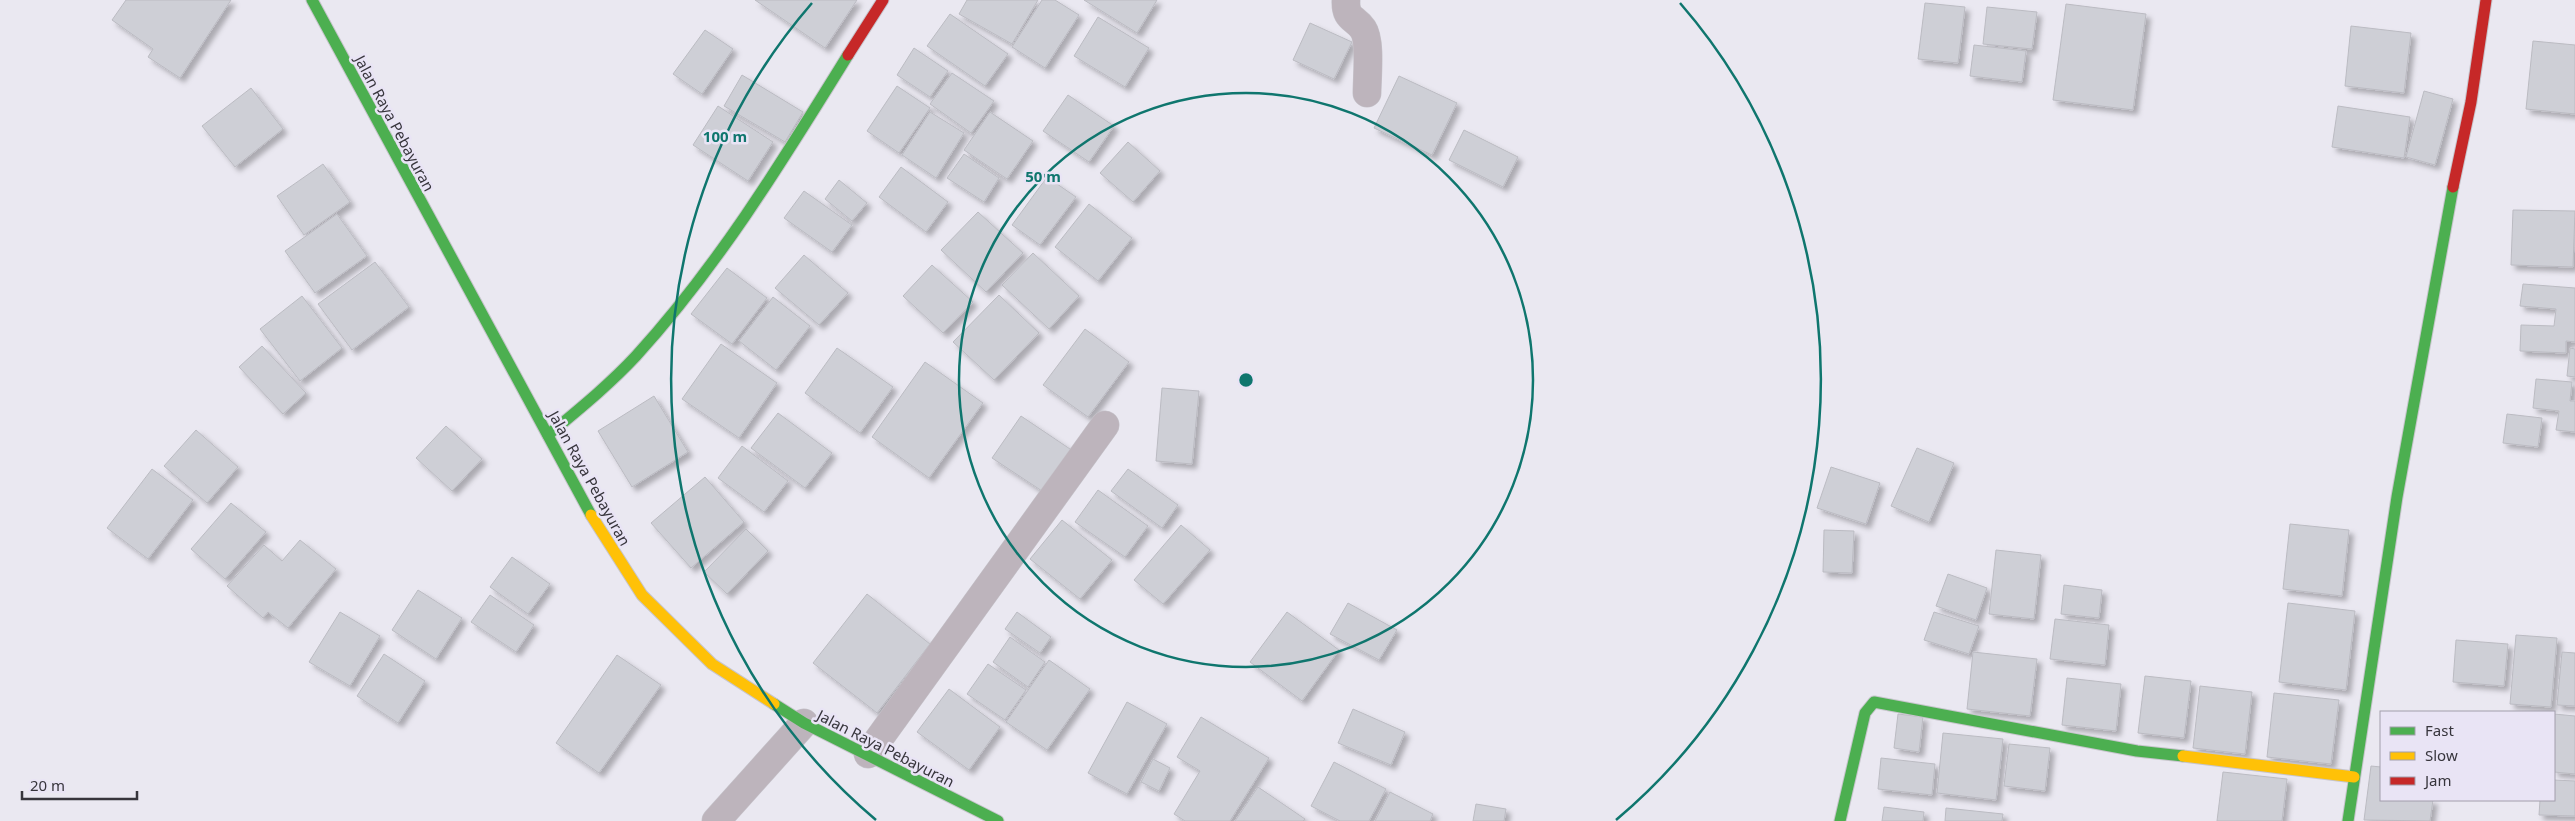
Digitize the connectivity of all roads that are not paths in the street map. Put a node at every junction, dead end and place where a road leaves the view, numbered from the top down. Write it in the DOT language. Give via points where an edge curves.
graph roads {
  1 [pos="312,0"];
  2 [pos="883,0"];
  3 [pos="1346,0"];
  4 [pos="2486,0"];
  5 [pos="1367,93"];
  6 [pos="1104,426"];
  7 [pos="548,435"];
  8 [pos="804,723"];
  9 [pos="868,754"];
  10 [pos="2354,777"];
  11 [pos="716,821"];
  12 [pos="998,821"];
  13 [pos="1840,821"];
  14 [pos="2348,821"];
  1 -- 7 [label="street, Jalan Raya Pebayuran"];
  2 -- 7 [label="street" via="712,265 636,356 593,398"];
  3 -- 5 [label="street" via="1349,17 1363,29 1367,40"];
  4 -- 10 [label="street" via="2471,102 2397,497"];
  6 -- 9 [label="street"];
  7 -- 8 [label="street, Jalan Raya Pebayuran" via="601,533 642,595 712,664"];
  8 -- 9 [label="street, Jalan Raya Pebayuran"];
  8 -- 11 [label="street"];
  9 -- 12 [label="street, Jalan Raya Pebayuran"];
  10 -- 13 [label="street" via="2137,751 1889,702 1874,702 1865,713"];
  10 -- 14 [label="street"];
}
